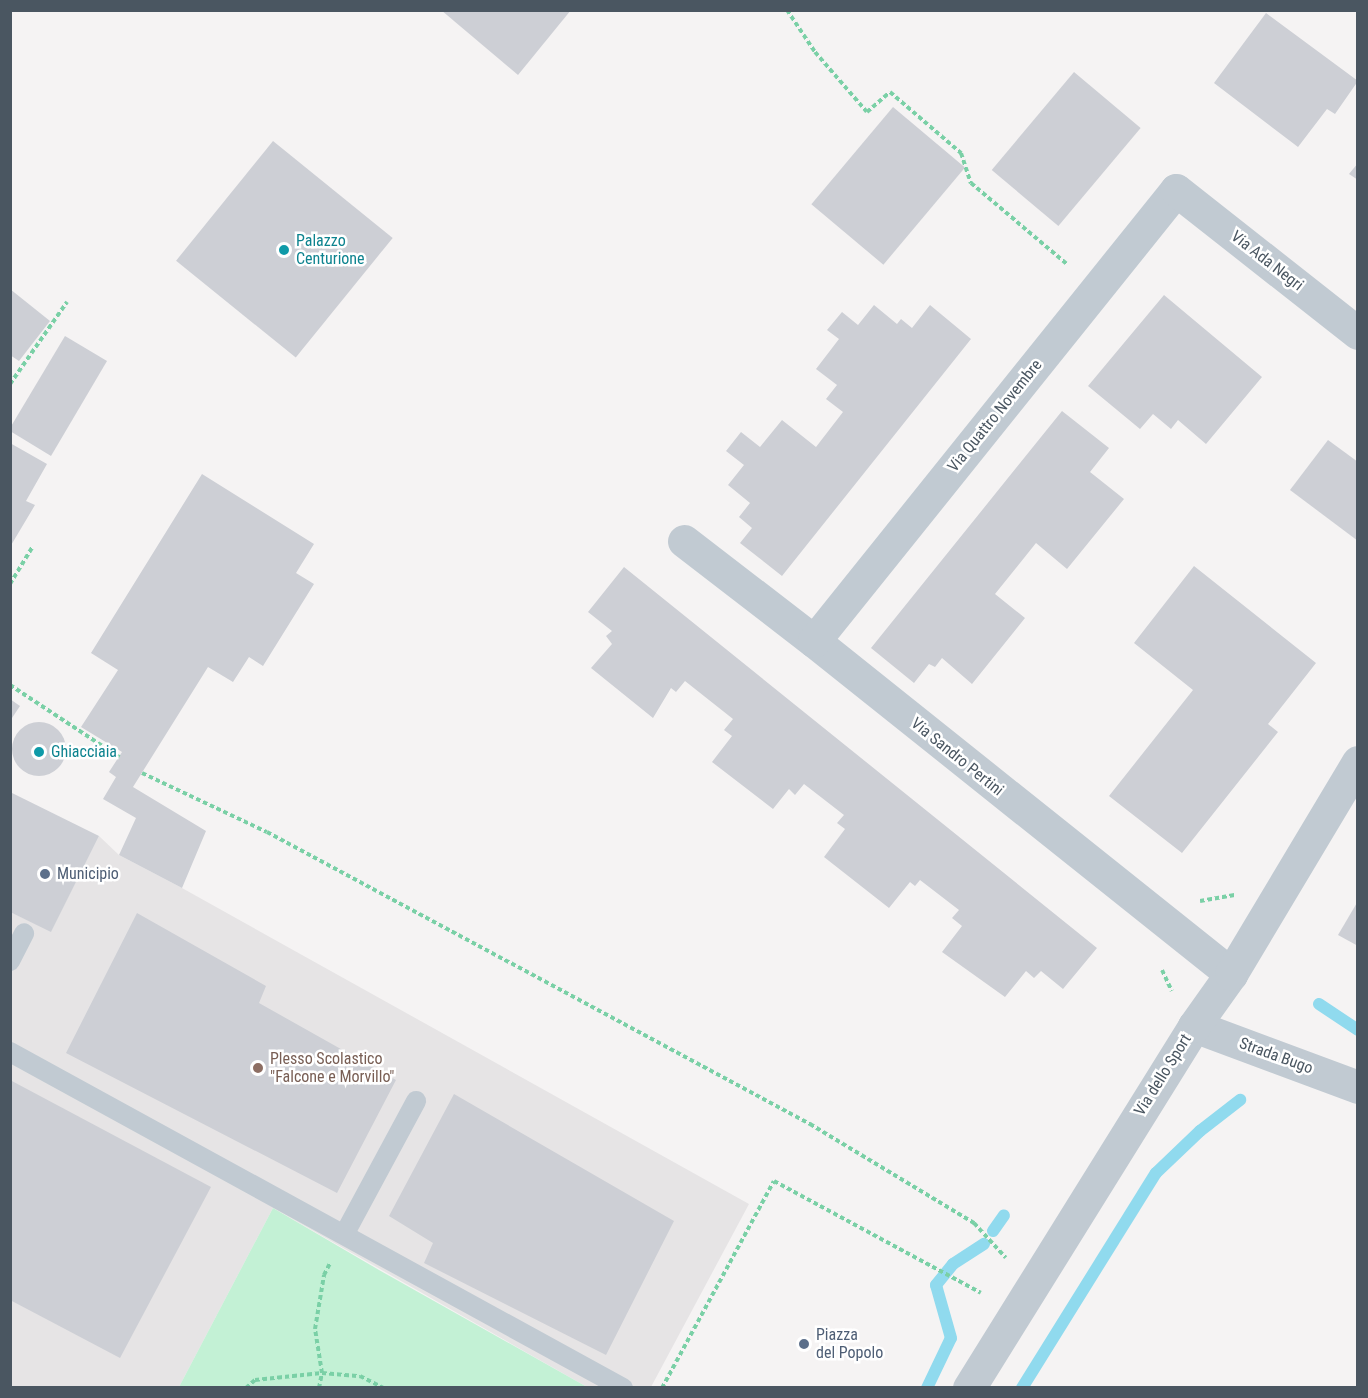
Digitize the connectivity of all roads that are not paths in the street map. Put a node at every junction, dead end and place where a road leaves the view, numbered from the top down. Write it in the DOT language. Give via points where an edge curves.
graph roads {
  1 [pos="1176,190"];
  2 [pos="1358,333"];
  3 [pos="684,541"];
  4 [pos="814,641"];
  5 [pos="1358,762"];
  6 [pos="24,933"];
  7 [pos="10,961"];
  8 [pos="1231,974"];
  9 [pos="1194,1026"];
  10 [pos="10,1052"];
  11 [pos="1358,1087"];
  12 [pos="416,1101"];
  13 [pos="345,1233"];
  14 [pos="623,1388"];
  15 [pos="969,1388"];
  1 -- 2 [label="street, Via Ada Negri"];
  1 -- 4 [label="street, Via Quattro Novembre"];
  3 -- 4 [label="street, Via Sandro Pertini"];
  4 -- 8 [label="street, Via Sandro Pertini"];
  5 -- 8 [label="street, Via dello Sport"];
  6 -- 7 [label="lane"];
  8 -- 9 [label="street, Via dello Sport"];
  9 -- 11 [label="street, Strada Bugo"];
  9 -- 15 [label="street, Via dello Sport"];
  10 -- 13 [label="lane"];
  12 -- 13 [label="lane"];
  13 -- 14 [label="lane"];
}
